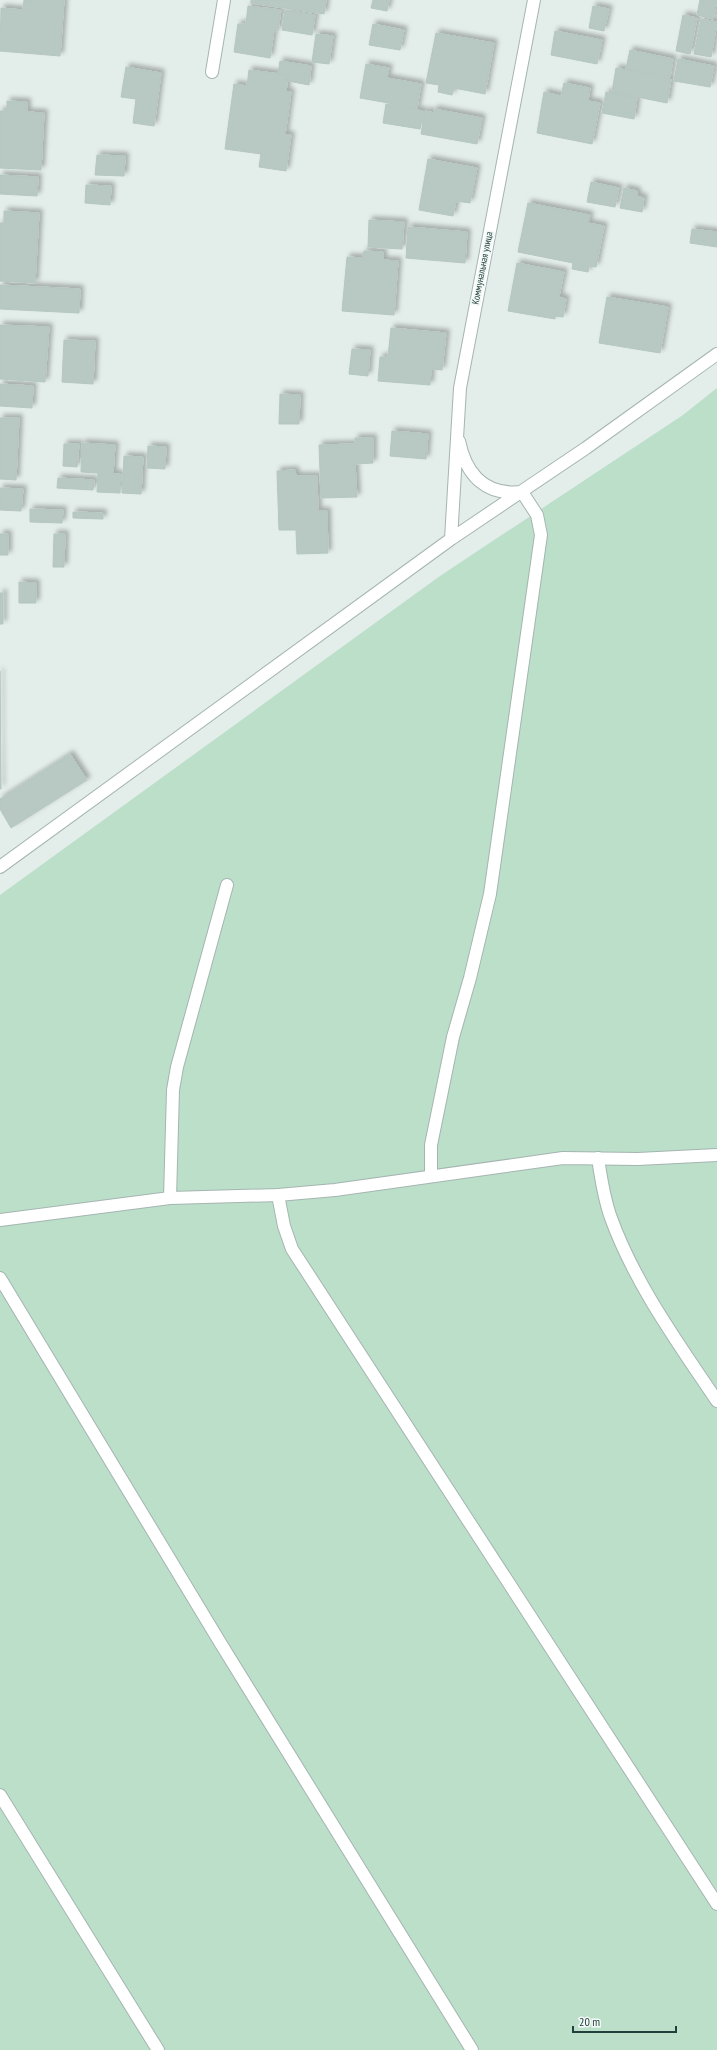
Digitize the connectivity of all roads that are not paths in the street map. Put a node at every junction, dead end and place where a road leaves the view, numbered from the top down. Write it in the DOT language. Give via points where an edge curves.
graph roads {
  1 [pos="224,0"];
  2 [pos="534,0"];
  3 [pos="212,72"];
  4 [pos="717,354"];
  5 [pos="456,428"];
  6 [pos="522,492"];
  7 [pos="451,539"];
  8 [pos="0,868"];
  9 [pos="226,885"];
  10 [pos="717,1155"];
  11 [pos="598,1158"];
  12 [pos="431,1175"];
  13 [pos="278,1196"];
  14 [pos="170,1198"];
  15 [pos="0,1220"];
  16 [pos="0,1278"];
  17 [pos="717,1401"];
  18 [pos="0,1795"];
  19 [pos="717,1904"];
  20 [pos="158,2050"];
  21 [pos="472,2050"];
  1 -- 3 [label="street"];
  2 -- 5 [label="street, Коммунальная улица" via="460,388"];
  4 -- 6 [label="street"];
  5 -- 6 [label="street" via="464,459 478,479 498,492"];
  5 -- 7 [label="street, Коммунальная улица"];
  6 -- 7 [label="street"];
  6 -- 12 [label="street" via="537,515 541,535 490,894 453,1038 431,1145"];
  7 -- 8 [label="street"];
  9 -- 14 [label="street" via="177,1067 173,1090"];
  10 -- 11 [label="street"];
  11 -- 12 [label="street" via="562,1158"];
  11 -- 17 [label="street" via="611,1218 635,1270 675,1340"];
  12 -- 13 [label="street"];
  13 -- 14 [label="street"];
  13 -- 19 [label="street" via="292,1249"];
  14 -- 15 [label="street"];
  16 -- 21 [label="street" via="221,1644"];
  18 -- 20 [label="street"];
}
